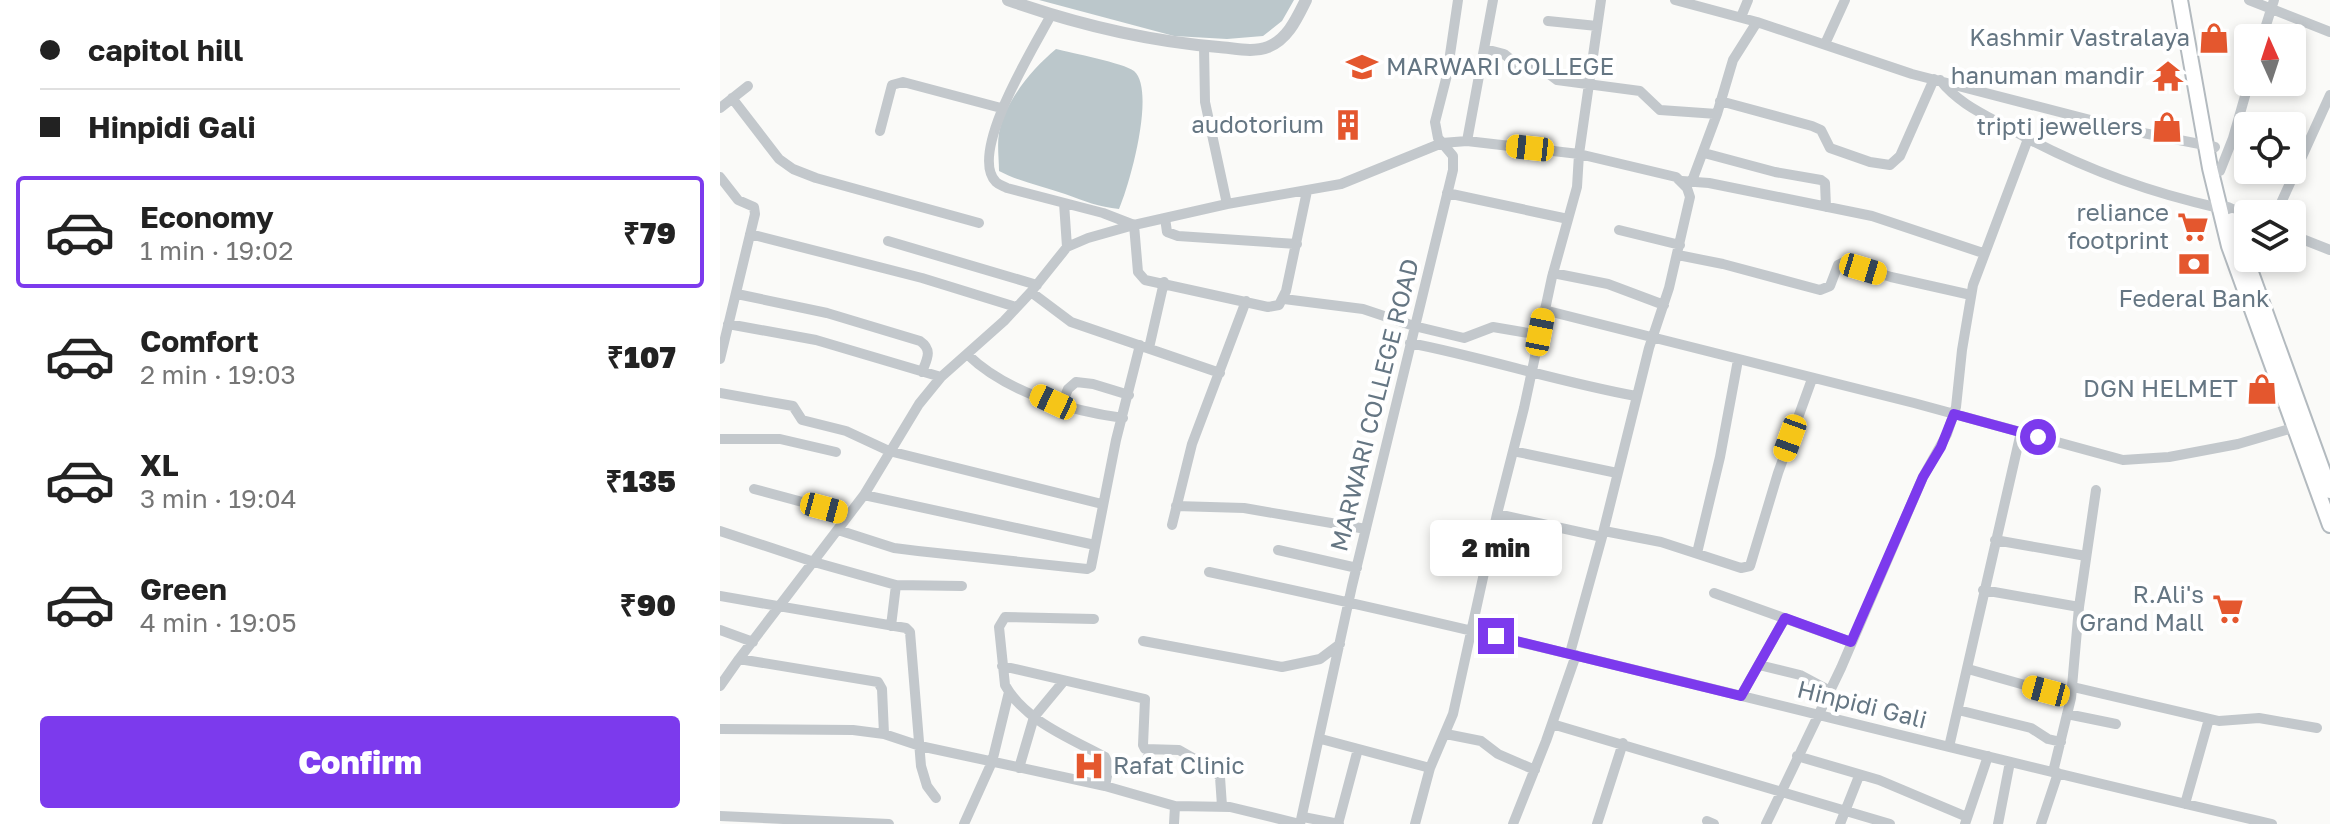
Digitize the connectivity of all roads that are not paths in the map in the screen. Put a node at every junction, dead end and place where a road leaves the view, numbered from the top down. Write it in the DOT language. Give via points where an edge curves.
graph roads {
  1 [pos="1008,0"];
  2 [pos="1306,0"];
  3 [pos="1458,0"];
  4 [pos="1493,0"];
  5 [pos="1601,0"];
  6 [pos="1675,0"];
  7 [pos="1748,0"];
  8 [pos="1845,0"];
  9 [pos="2180,0"];
  10 [pos="2189,0"];
  11 [pos="2249,0"];
  12 [pos="2272,4"];
  13 [pos="1051,15"];
  14 [pos="1741,17"];
  15 [pos="1548,21"];
  16 [pos="1757,22"];
  17 [pos="2266,24"];
  18 [pos="1597,26"];
  19 [pos="2330,32"];
  20 [pos="1825,44"];
  21 [pos="1204,46"];
  22 [pos="1485,49"];
  23 [pos="1937,80"];
  24 [pos="1588,84"];
  25 [pos="748,86"];
  26 [pos="2330,95"];
  27 [pos="2245,96"];
  28 [pos="732,98"];
  29 [pos="1720,101"];
  30 [pos="720,108"];
  31 [pos="1001,108"];
  32 [pos="1717,114"];
  33 [pos="880,131"];
  34 [pos="2028,139"];
  35 [pos="1467,141"];
  36 [pos="1442,143"];
  37 [pos="2211,147"];
  38 [pos="1704,153"];
  39 [pos="1579,154"];
  40 [pos="2220,171"];
  41 [pos="720,177"];
  42 [pos="1687,181"];
  43 [pos="1307,191"];
  44 [pos="1447,193"];
  45 [pos="2282,200"];
  46 [pos="1064,203"];
  47 [pos="1227,204"];
  48 [pos="1826,207"];
  49 [pos="2223,208"];
  50 [pos="2234,212"];
  51 [pos="1165,218"];
  52 [pos="1568,219"];
  53 [pos="979,223"];
  54 [pos="1134,225"];
  55 [pos="1619,230"];
  56 [pos="750,234"];
  57 [pos="888,241"];
  58 [pos="2306,241"];
  59 [pos="1297,244"];
  60 [pos="1067,247"];
  61 [pos="1679,250"];
  62 [pos="2330,250"];
  63 [pos="1983,253"];
  64 [pos="1553,273"];
  65 [pos="1164,282"];
  66 [pos="1034,288"];
  67 [pos="737,294"];
  68 [pos="1971,295"];
  69 [pos="1284,299"];
  70 [pos="1246,301"];
  71 [pos="1664,305"];
  72 [pos="1016,307"];
  73 [pos="1544,310"];
  74 [pos="728,324"];
  75 [pos="1414,326"];
  76 [pos="1540,335"];
  77 [pos="1653,336"];
  78 [pos="1410,343"];
  79 [pos="1144,346"];
  80 [pos="968,355"];
  81 [pos="720,359"];
  82 [pos="1738,360"];
  83 [pos="922,372"];
  84 [pos="1220,373"];
  85 [pos="1532,374"];
  86 [pos="941,377"];
  87 [pos="1812,379"];
  88 [pos="720,393"];
  89 [pos="1129,395"];
  90 [pos="1636,396"];
  91 [pos="1061,406"];
  92 [pos="1954,414"];
  93 [pos="1123,418"];
  94 [pos="2296,427"];
  95 [pos="2021,432"];
  96 [pos="720,439"];
  97 [pos="889,451"];
  98 [pos="1513,451"];
  99 [pos="836,452"];
  100 [pos="1617,473"];
  101 [pos="754,489"];
  102 [pos="2096,490"];
  103 [pos="2330,491"];
  104 [pos="864,495"];
  105 [pos="1102,504"];
  106 [pos="1176,506"];
  107 [pos="847,514"];
  108 [pos="1497,514"];
  109 [pos="1172,525"];
  110 [pos="2330,525"];
  111 [pos="1366,529"];
  112 [pos="838,530"];
  113 [pos="720,531"];
  114 [pos="1603,534"];
  115 [pos="1995,540"];
  116 [pos="1095,545"];
  117 [pos="1278,550"];
  118 [pos="1697,553"];
  119 [pos="2086,556"];
  120 [pos="814,562"];
  121 [pos="1357,568"];
  122 [pos="1209,572"];
  123 [pos="896,585"];
  124 [pos="962,586"];
  125 [pos="1983,590"];
  126 [pos="1714,593"];
  127 [pos="720,596"];
  128 [pos="1349,602"];
  129 [pos="779,607"];
  130 [pos="2079,607"];
  131 [pos="1785,618"];
  132 [pos="1094,619"];
  133 [pos="891,626"];
  134 [pos="720,630"];
  135 [pos="1471,630"];
  136 [pos="1143,641"];
  137 [pos="753,642"];
  138 [pos="1851,642"];
  139 [pos="1340,644"];
  140 [pos="1573,654"];
  141 [pos="739,659"];
  142 [pos="1759,665"];
  143 [pos="1002,666"];
  144 [pos="1968,669"];
  145 [pos="1063,682"];
  146 [pos="720,686"];
  147 [pos="1830,691"];
  148 [pos="1009,692"];
  149 [pos="2072,692"];
  150 [pos="1741,696"];
  151 [pos="1958,710"];
  152 [pos="2067,714"];
  153 [pos="1818,716"];
  154 [pos="1034,717"];
  155 [pos="2209,719"];
  156 [pos="1552,724"];
  157 [pos="2116,724"];
  158 [pos="2317,728"];
  159 [pos="720,729"];
  160 [pos="884,734"];
  161 [pos="1446,734"];
  162 [pos="1321,739"];
  163 [pos="2061,742"];
  164 [pos="1623,743"];
  165 [pos="920,746"];
  166 [pos="1949,747"];
  167 [pos="1358,749"];
  168 [pos="1150,751"];
  169 [pos="1797,756"];
  170 [pos="1988,756"];
  171 [pos="992,762"];
  172 [pos="2010,762"];
  173 [pos="1109,766"];
  174 [pos="1019,768"];
  175 [pos="1430,768"];
  176 [pos="1535,770"];
  177 [pos="2056,773"];
  178 [pos="1859,776"];
  179 [pos="1105,786"];
  180 [pos="1779,793"];
  181 [pos="936,798"];
  182 [pos="2185,804"];
  183 [pos="1175,806"];
  184 [pos="1222,806"];
  185 [pos="1846,811"];
  186 [pos="720,816"];
  187 [pos="1966,820"];
  188 [pos="1301,821"];
  189 [pos="967,823"];
  190 [pos="889,824"];
  191 [pos="1174,824"];
  192 [pos="1339,824"];
  193 [pos="1415,824"];
  194 [pos="1513,824"];
  195 [pos="1597,824"];
  196 [pos="1766,824"];
  197 [pos="1840,824"];
  198 [pos="1890,824"];
  199 [pos="1998,824"];
  200 [pos="2041,824"];
  201 [pos="2272,824"];
  1 -- 13 [label="street"];
  2 -- 21 [label="street" via="1287,33 1269,46"];
  3 -- 36 [label="street, MARWARI COLLEGE ROAD" via="1435,122"];
  4 -- 22 [label="street"];
  5 -- 18 [label="street"];
  6 -- 14 [label="street"];
  7 -- 14 [label="street"];
  8 -- 20 [label="street"];
  9 -- 37 [label="main road"];
  10 -- 37 [label="main road"];
  11 -- 12 [label="street"];
  12 -- 17 [label="street"];
  12 -- 19 [label="street"];
  13 -- 21 [label="street"];
  13 -- 31 [label="street"];
  14 -- 16 [label="street"];
  15 -- 18 [label="street"];
  16 -- 20 [label="street"];
  16 -- 29 [label="street" via="1733,60"];
  18 -- 24 [label="street"];
  20 -- 23 [label="street"];
  21 -- 47 [label="street" via="1205,102"];
  22 -- 24 [label="street" via="1509,55 1526,70"];
  22 -- 35 [label="street"];
  23 -- 29 [label="street" via="1905,147 1890,165 1830,148 1821,130 1812,126"];
  23 -- 34 [label="street" via="1951,94"];
  23 -- 37 [label="street"];
  24 -- 32 [label="street" via="1640,91 1660,110"];
  24 -- 39 [label="street"];
  25 -- 28 [label="street"];
  26 -- 45 [label="street"];
  27 -- 40 [label="street"];
  28 -- 30 [label="street"];
  28 -- 53 [label="street" via="779,159 793,169"];
  29 -- 32 [label="street"];
  31 -- 33 [label="street" via="896,83"];
  31 -- 46 [label="street" via="989,162 995,182"];
  32 -- 38 [label="street"];
  34 -- 49 [label="street" via="2100,174"];
  34 -- 63 [label="street"];
  35 -- 36 [label="street"];
  35 -- 39 [label="street"];
  36 -- 43 [label="street" via="1354,179"];
  36 -- 44 [label="street, MARWARI COLLEGE ROAD" via="1454,161"];
  37 -- 40 [label="main road"];
  37 -- 49 [label="main road"];
  38 -- 42 [label="street"];
  38 -- 48 [label="street" via="1821,180"];
  39 -- 42 [label="street"];
  39 -- 52 [label="street"];
  40 -- 49 [label="main road"];
  41 -- 56 [label="street" via="738,200 754,207"];
  42 -- 48 [label="street"];
  42 -- 61 [label="street" via="1690,197"];
  43 -- 47 [label="street"];
  43 -- 59 [label="street"];
  44 -- 52 [label="street"];
  44 -- 75 [label="street, MARWARI COLLEGE ROAD"];
  46 -- 54 [label="street"];
  46 -- 60 [label="street"];
  47 -- 51 [label="street"];
  48 -- 63 [label="street" via="1904,225"];
  49 -- 50 [label="street"];
  49 -- 94 [label="main road" via="2236,267"];
  49 -- 103 [label="main road"];
  51 -- 54 [label="street"];
  51 -- 59 [label="street" via="1167,232 1178,236"];
  52 -- 64 [label="street"];
  54 -- 60 [label="street"];
  54 -- 65 [label="street" via="1140,277"];
  55 -- 61 [label="street"];
  56 -- 67 [label="street"];
  56 -- 72 [label="street"];
  57 -- 66 [label="street"];
  58 -- 62 [label="street"];
  59 -- 69 [label="street"];
  60 -- 66 [label="street"];
  61 -- 68 [label="street" via="1820,290 1830,286 1844,262"];
  61 -- 71 [label="street"];
  63 -- 68 [label="street"];
  64 -- 71 [label="street" via="1608,284"];
  64 -- 73 [label="street"];
  65 -- 70 [label="street"];
  65 -- 79 [label="street"];
  66 -- 72 [label="street"];
  66 -- 79 [label="street" via="1071,322"];
  67 -- 74 [label="street"];
  67 -- 83 [label="street" via="920,341 929,352"];
  68 -- 92 [label="street"];
  69 -- 70 [label="street" via="1274,306"];
  69 -- 75 [label="street" via="1363,309"];
  70 -- 84 [label="street"];
  71 -- 77 [label="street"];
  72 -- 80 [label="street"];
  73 -- 76 [label="street"];
  73 -- 77 [label="street"];
  74 -- 81 [label="street"];
  74 -- 83 [label="street" via="816,340"];
  75 -- 76 [label="street" via="1464,338 1493,327"];
  75 -- 78 [label="street, MARWARI COLLEGE ROAD"];
  76 -- 85 [label="street"];
  77 -- 82 [label="street"];
  77 -- 90 [label="street"];
  78 -- 85 [label="street"];
  78 -- 111 [label="street, MARWARI COLLEGE ROAD"];
  79 -- 84 [label="street"];
  79 -- 89 [label="street"];
  80 -- 86 [label="street"];
  80 -- 91 [label="street" via="987,371"];
  82 -- 87 [label="street"];
  82 -- 118 [label="street"];
  83 -- 86 [label="street"];
  84 -- 106 [label="street" via="1192,444"];
  85 -- 90 [label="street"];
  85 -- 98 [label="street"];
  86 -- 97 [label="street"];
  87 -- 92 [label="street"];
  87 -- 118 [label="street" via="1750,566 1741,568"];
  88 -- 97 [label="street" via="793,406 802,420 846,431"];
  89 -- 91 [label="street" via="1076,382"];
  89 -- 93 [label="street"];
  90 -- 100 [label="street"];
  91 -- 93 [label="street"];
  92 -- 95 [label="street"];
  92 -- 138 [label="street"];
  93 -- 105 [label="street"];
  94 -- 95 [label="street" via="2258,440 2143,460 2109,457"];
  94 -- 110 [label="main road"];
  95 -- 115 [label="street"];
  96 -- 99 [label="street" via="780,439"];
  97 -- 104 [label="street"];
  97 -- 105 [label="street"];
  98 -- 100 [label="street"];
  98 -- 108 [label="street"];
  100 -- 114 [label="street"];
  101 -- 107 [label="street"];
  102 -- 119 [label="street"];
  104 -- 107 [label="street"];
  104 -- 116 [label="street"];
  105 -- 116 [label="street"];
  106 -- 109 [label="street"];
  106 -- 111 [label="street" via="1244,508"];
  107 -- 112 [label="street"];
  108 -- 114 [label="street"];
  108 -- 135 [label="street"];
  111 -- 121 [label="street, MARWARI COLLEGE ROAD"];
  112 -- 116 [label="street" via="906,550 1087,569"];
  112 -- 120 [label="street"];
  113 -- 120 [label="street"];
  114 -- 118 [label="street"];
  114 -- 140 [label="street"];
  115 -- 119 [label="street"];
  115 -- 125 [label="street"];
  117 -- 121 [label="street"];
  119 -- 130 [label="street"];
  120 -- 123 [label="street"];
  120 -- 129 [label="street"];
  121 -- 128 [label="street, MARWARI COLLEGE ROAD"];
  122 -- 128 [label="street, Hinpidi Gali"];
  123 -- 124 [label="street"];
  123 -- 133 [label="street"];
  125 -- 130 [label="street"];
  125 -- 144 [label="street"];
  126 -- 131 [label="street"];
  127 -- 129 [label="street"];
  128 -- 135 [label="street, Hinpidi Gali"];
  128 -- 139 [label="street, MARWARI COLLEGE ROAD"];
  129 -- 133 [label="street"];
  129 -- 137 [label="street"];
  130 -- 149 [label="street"];
  131 -- 138 [label="street"];
  131 -- 142 [label="street"];
  132 -- 143 [label="street" via="1005,617 999,627"];
  133 -- 165 [label="street" via="906,628 913,639"];
  134 -- 137 [label="street"];
  135 -- 140 [label="street, Hinpidi Gali"];
  135 -- 161 [label="street"];
  136 -- 139 [label="street" via="1282,667 1320,659"];
  137 -- 141 [label="street"];
  138 -- 147 [label="street"];
  139 -- 162 [label="street, MARWARI COLLEGE ROAD"];
  140 -- 150 [label="street, Hinpidi Gali"];
  140 -- 156 [label="street"];
  141 -- 146 [label="street"];
  141 -- 160 [label="street" via="878,682"];
  142 -- 147 [label="street" via="1800,675"];
  142 -- 150 [label="street"];
  143 -- 145 [label="street"];
  143 -- 148 [label="street"];
  144 -- 149 [label="street"];
  144 -- 151 [label="street"];
  145 -- 154 [label="street"];
  145 -- 168 [label="street" via="1145,699 1143,745"];
  147 -- 153 [label="street"];
  148 -- 154 [label="street"];
  148 -- 171 [label="street"];
  149 -- 152 [label="street"];
  149 -- 155 [label="street" via="2119,696"];
  150 -- 153 [label="street, Hinpidi Gali"];
  151 -- 163 [label="street" via="2031,728"];
  151 -- 166 [label="street"];
  152 -- 157 [label="street"];
  152 -- 163 [label="street"];
  153 -- 166 [label="street, Hinpidi Gali"];
  153 -- 169 [label="street"];
  154 -- 173 [label="street" via="1105,757"];
  154 -- 174 [label="street"];
  155 -- 158 [label="street" via="2259,718"];
  155 -- 182 [label="street"];
  156 -- 164 [label="street"];
  156 -- 176 [label="street"];
  159 -- 160 [label="street"];
  160 -- 165 [label="street"];
  161 -- 175 [label="street"];
  161 -- 176 [label="street" via="1481,741"];
  162 -- 167 [label="street"];
  162 -- 188 [label="street, MARWARI COLLEGE ROAD"];
  163 -- 177 [label="street"];
  164 -- 180 [label="street"];
  164 -- 195 [label="street"];
  165 -- 171 [label="street"];
  165 -- 181 [label="street" via="923,777"];
  166 -- 170 [label="street, Hinpidi Gali"];
  167 -- 175 [label="street"];
  167 -- 192 [label="street"];
  168 -- 173 [label="street" via="1139,768"];
  168 -- 184 [label="street" via="1179,750 1214,770 1220,777"];
  169 -- 178 [label="street"];
  169 -- 180 [label="street"];
  170 -- 172 [label="street, Hinpidi Gali"];
  170 -- 187 [label="street"];
  171 -- 174 [label="street"];
  171 -- 189 [label="street"];
  172 -- 177 [label="street, Hinpidi Gali"];
  172 -- 199 [label="street"];
  173 -- 179 [label="street"];
  174 -- 179 [label="street"];
  175 -- 193 [label="street"];
  176 -- 194 [label="street"];
  177 -- 182 [label="street, Hinpidi Gali"];
  177 -- 200 [label="street"];
  178 -- 185 [label="street"];
  178 -- 187 [label="street"];
  179 -- 183 [label="street"];
  180 -- 185 [label="street"];
  180 -- 196 [label="street"];
  182 -- 201 [label="street, Hinpidi Gali"];
  183 -- 184 [label="street"];
  183 -- 191 [label="street"];
  184 -- 188 [label="street"];
  185 -- 197 [label="street"];
  185 -- 198 [label="street"];
  186 -- 190 [label="street"];
  188 -- 192 [label="street"];
}
